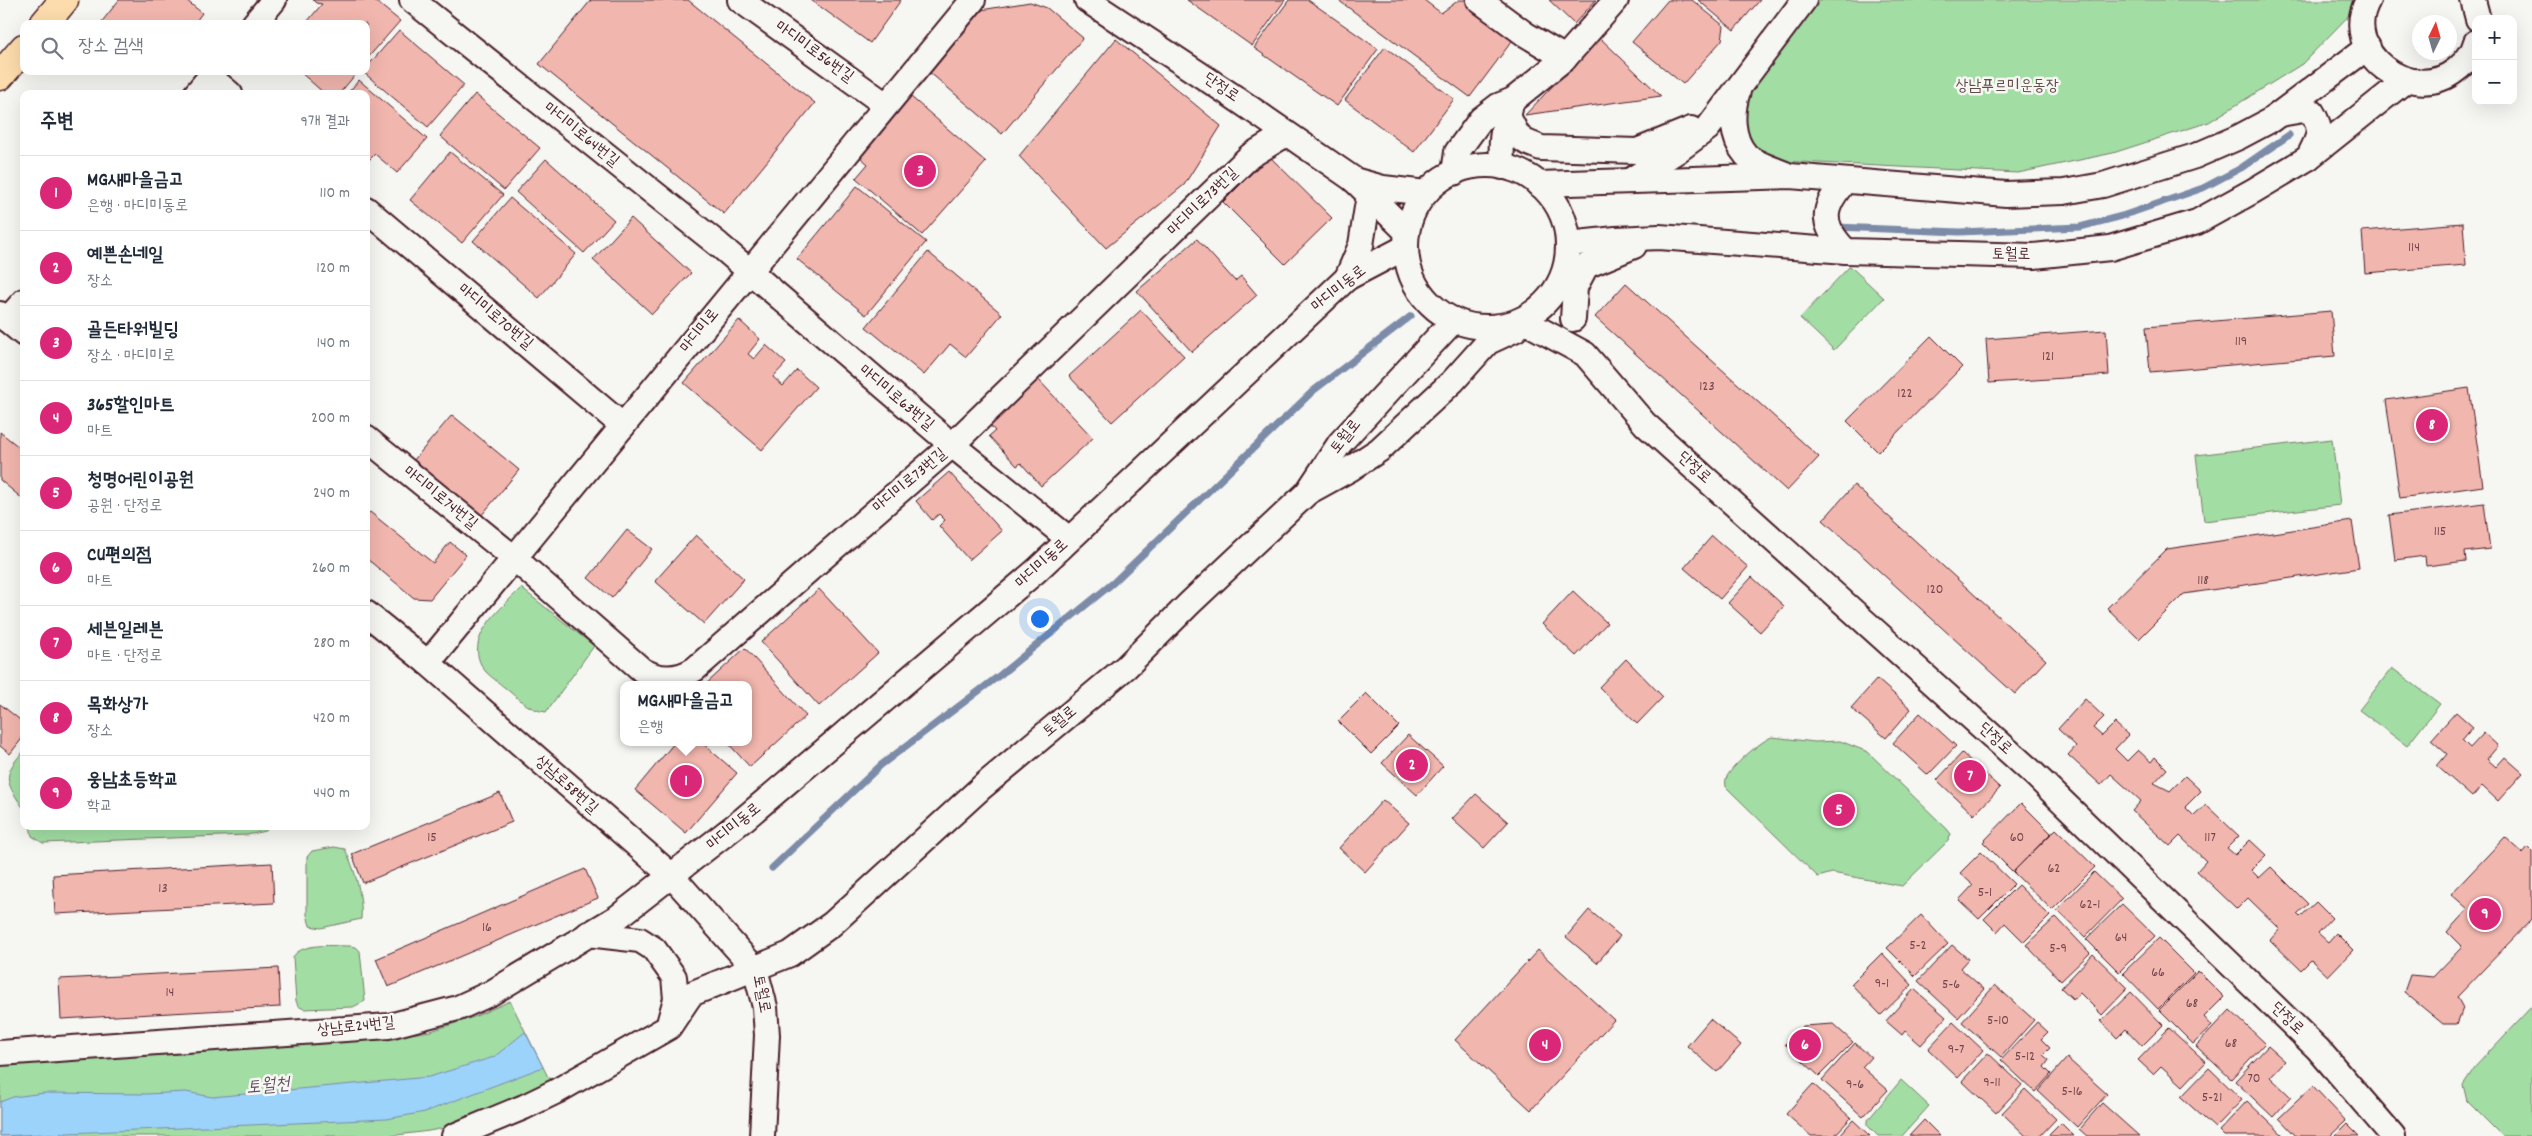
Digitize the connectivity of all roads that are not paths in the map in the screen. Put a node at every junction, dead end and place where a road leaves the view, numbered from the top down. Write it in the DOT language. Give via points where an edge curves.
graph roads {
  1 [pos="64,0"];
  2 [pos="274,0"];
  3 [pos="412,0"];
  4 [pos="740,0"];
  5 [pos="972,0"];
  6 [pos="1087,0"];
  7 [pos="1478,0"];
  8 [pos="1616,0"];
  9 [pos="1804,0"];
  10 [pos="2368,0"];
  11 [pos="47,20"];
  12 [pos="257,20"];
  13 [pos="2368,47"];
  14 [pos="2472,49"];
  15 [pos="20,53"];
  16 [pos="1566,58"];
  17 [pos="0,76"];
  18 [pos="2406,80"];
  19 [pos="207,81"];
  20 [pos="1738,89"];
  21 [pos="223,90"];
  22 [pos="886,105"];
  23 [pos="1510,107"];
  24 [pos="1724,108"];
  25 [pos="2279,114"];
  26 [pos="1286,134"];
  27 [pos="2308,158"];
  28 [pos="1502,167"];
  29 [pos="1454,173"];
  30 [pos="1790,176"];
  31 [pos="1628,181"];
  32 [pos="1845,181"];
  33 [pos="1538,184"];
  34 [pos="1361,187"];
  35 [pos="1426,193"];
  36 [pos="370,212"];
  37 [pos="1659,237"];
  38 [pos="1406,240"];
  39 [pos="1568,244"];
  40 [pos="1846,251"];
  41 [pos="750,271"];
  42 [pos="1347,278"];
  43 [pos="1559,284"];
  44 [pos="20,307"];
  45 [pos="1573,319"];
  46 [pos="1454,320"];
  47 [pos="1526,322"];
  48 [pos="10,323"];
  49 [pos="1585,354"];
  50 [pos="623,426"];
  51 [pos="370,441"];
  52 [pos="952,446"];
  53 [pos="1307,493"];
  54 [pos="1069,540"];
  55 [pos="514,558"];
  56 [pos="370,616"];
  57 [pos="428,663"];
  58 [pos="672,876"];
  59 [pos="588,934"];
  60 [pos="755,969"];
  61 [pos="669,1027"];
  62 [pos="0,1053"];
  63 [pos="454,1136"];
  64 [pos="762,1136"];
  65 [pos="2393,1136"];
  1 -- 11 [label="main road"];
  2 -- 12 [label="street"];
  3 -- 41 [label="street, 마디미로64번길"];
  4 -- 22 [label="street, 마디미로56번길"];
  5 -- 22 [label="street, 마디미로"];
  6 -- 26 [label="street, 단정로"];
  7 -- 16 [label="street" via="1525,34"];
  8 -- 16 [label="street"];
  9 -- 20 [label="street"];
  10 -- 13 [label="street" via="2362,22"];
  13 -- 18 [label="street" via="2384,69"];
  13 -- 25 [label="street"];
  14 -- 18 [label="street" via="2464,64 2450,74 2433,81"];
  15 -- 17 [label="main road"];
  16 -- 23 [label="street"];
  18 -- 27 [label="street, 토월로"];
  19 -- 21 [label="street"];
  20 -- 24 [label="street"];
  20 -- 30 [label="street" via="1733,124 1738,141 1747,156"];
  22 -- 41 [label="street, 마디미로"];
  23 -- 24 [label="street" via="1518,136 1526,142 1541,148 1618,151 1637,151 1677,136"];
  23 -- 28 [label="street" via="1501,140"];
  23 -- 29 [label="street" via="1498,106 1481,119 1458,152"];
  24 -- 31 [label="street" via="1708,128 1677,152"];
  25 -- 27 [label="street" via="2303,110 2312,112 2319,122 2320,133"];
  25 -- 32 [label="street" via="2239,137 2195,156 2104,185 2064,192 2006,194"];
  26 -- 34 [label="street, 단정로"];
  26 -- 52 [label="street, 마디미로73번길" via="1250,156"];
  27 -- 40 [label="street, 토월로" via="2198,222 2110,248 2034,256"];
  28 -- 29 [label="street" via="1469,167"];
  28 -- 33 [label="street" via="1521,173"];
  29 -- 35 [label="street" via="1438,181"];
  30 -- 31 [label="street"];
  30 -- 32 [label="street"];
  31 -- 33 [label="street"];
  32 -- 40 [label="street" via="1828,204 1826,215 1828,230"];
  33 -- 39 [label="street" via="1560,211"];
  34 -- 35 [label="street, 단정로"];
  34 -- 38 [label="street, 단정로"];
  34 -- 42 [label="street" via="1361,245"];
  35 -- 38 [label="street" via="1414,212"];
  36 -- 50 [label="street, 마디미로70번길"];
  37 -- 39 [label="street, 토월로"];
  37 -- 40 [label="street, 토월로"];
  37 -- 45 [label="street" via="1586,266 1576,287"];
  38 -- 42 [label="street, 마디미동로"];
  38 -- 46 [label="street" via="1409,270 1419,291 1434,308"];
  39 -- 43 [label="street" via="1566,265"];
  41 -- 50 [label="street, 마디미로"];
  41 -- 52 [label="street, 마디미로63번길"];
  42 -- 54 [label="street, 마디미동로"];
  43 -- 45 [label="street, 단정로"];
  43 -- 47 [label="street"];
  44 -- 48 [label="street"];
  45 -- 49 [label="street, 단정로"];
  46 -- 47 [label="street" via="1470,326 1488,327"];
  46 -- 53 [label="street, 토월로" via="1340,443"];
  47 -- 49 [label="street, 단정로"];
  47 -- 53 [label="street" via="1488,342 1453,381 1379,450"];
  49 -- 65 [label="street, 단정로" via="1645,424 2040,780 2318,1050"];
  50 -- 55 [label="street, 마디미로"];
  51 -- 55 [label="street, 마디미로74번길"];
  52 -- 54 [label="street, 마디미로63번길"];
  52 -- 55 [label="street, 마디미로73번길" via="695,669 680,676 660,677 642,670"];
  53 -- 60 [label="street, 토월로" via="1190,602 1126,668 982,787 832,924 790,954"];
  54 -- 58 [label="street, 마디미동로" via="744,819"];
  55 -- 57 [label="street, 마디미로"];
  56 -- 57 [label="street, 상남로58번길"];
  57 -- 58 [label="street, 상남로58번길"];
  58 -- 59 [label="street, 상남로24번길" via="618,917"];
  58 -- 60 [label="street, 상남로58번길"];
  59 -- 61 [label="street" via="640,940 654,949 674,977 676,999"];
  59 -- 62 [label="street, 상남로24번길" via="482,997 458,1008 389,1026"];
  60 -- 61 [label="street" via="691,994"];
  60 -- 64 [label="street, 토월로" via="766,1007"];
  61 -- 63 [label="street" via="558,1091"];
}
